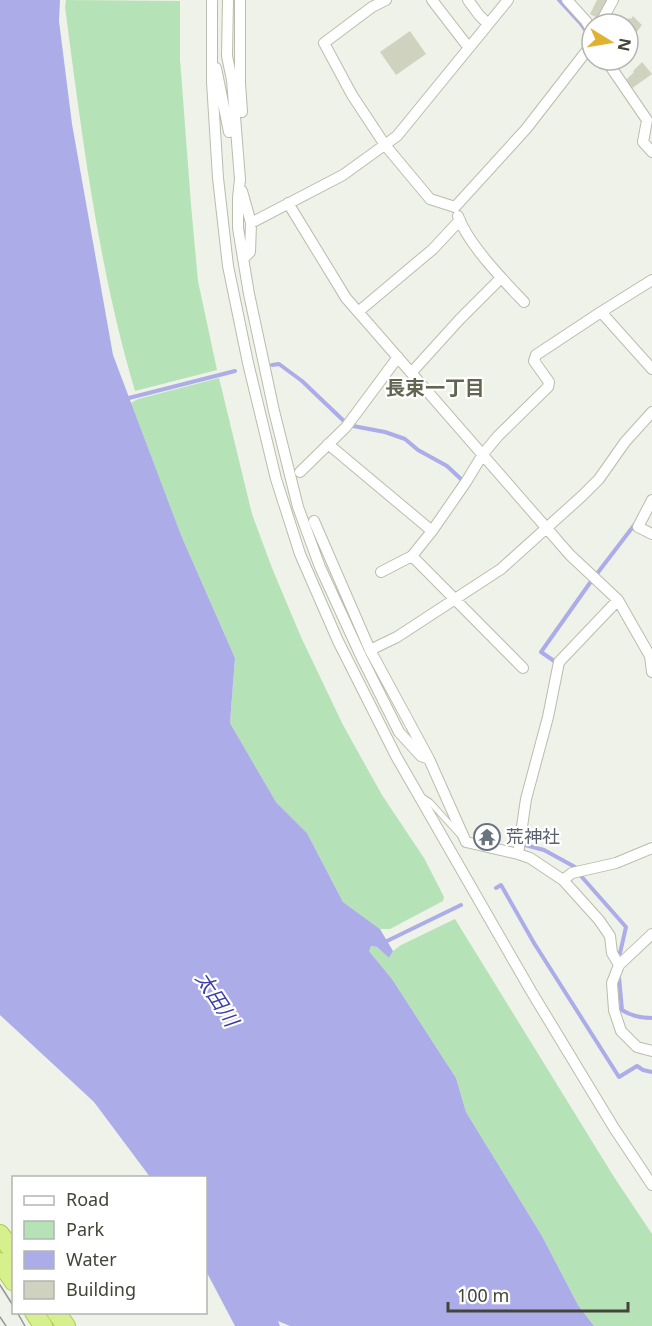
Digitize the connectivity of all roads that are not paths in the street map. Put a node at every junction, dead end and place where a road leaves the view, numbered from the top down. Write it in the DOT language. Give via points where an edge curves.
graph roads {
  1 [pos="212,0"];
  2 [pos="228,0"];
  3 [pos="233,0"];
  4 [pos="240,0"];
  5 [pos="386,0"];
  6 [pos="432,0"];
  7 [pos="468,0"];
  8 [pos="508,0"];
  9 [pos="567,0"];
  10 [pos="580,14"];
  11 [pos="488,24"];
  12 [pos="240,25"];
  13 [pos="469,48"];
  14 [pos="211,49"];
  15 [pos="227,56"];
  16 [pos="580,59"];
  17 [pos="614,72"];
  18 [pos="242,112"];
  19 [pos="385,144"];
  20 [pos="652,152"];
  21 [pos="240,179"];
  22 [pos="288,203"];
  23 [pos="455,207"];
  24 [pos="460,220"];
  25 [pos="250,223"];
  26 [pos="243,260"];
  27 [pos="501,278"];
  28 [pos="652,280"];
  29 [pos="524,302"];
  30 [pos="358,312"];
  31 [pos="601,312"];
  32 [pos="398,357"];
  33 [pos="652,369"];
  34 [pos="412,372"];
  35 [pos="652,412"];
  36 [pos="328,444"];
  37 [pos="483,453"];
  38 [pos="300,472"];
  39 [pos="652,500"];
  40 [pos="314,521"];
  41 [pos="546,528"];
  42 [pos="432,531"];
  43 [pos="652,534"];
  44 [pos="412,556"];
  45 [pos="381,572"];
  46 [pos="455,599"];
  47 [pos="618,600"];
  48 [pos="370,650"];
  49 [pos="651,655"];
  50 [pos="523,668"];
  51 [pos="652,672"];
  52 [pos="429,759"];
  53 [pos="418,795"];
  54 [pos="466,842"];
  55 [pos="652,849"];
  56 [pos="518,854"];
  57 [pos="563,880"];
  58 [pos="652,934"];
  59 [pos="619,964"];
  60 [pos="652,1051"];
  61 [pos="652,1185"];
  62 [pos="0,1234"];
  63 [pos="12,1250"];
  64 [pos="0,1262"];
  65 [pos="12,1279"];
  1 -- 14 [label="street"];
  2 -- 15 [label="street"];
  3 -- 12 [label="street"];
  4 -- 12 [label="street"];
  5 -- 19 [label="street" via="324,43"];
  6 -- 13 [label="street"];
  7 -- 11 [label="street"];
  8 -- 11 [label="street"];
  9 -- 10 [label="street"];
  11 -- 13 [label="street"];
  12 -- 15 [label="street"];
  12 -- 18 [label="street"];
  13 -- 19 [label="street" via="396,136"];
  14 -- 21 [label="street"];
  14 -- 53 [label="street" via="218,178 228,266 276,479 300,554 338,641"];
  15 -- 21 [label="street"];
  16 -- 23 [label="street" via="526,129"];
  17 -- 20 [label="street" via="646,120 643,142"];
  19 -- 22 [label="street" via="343,175"];
  19 -- 23 [label="street" via="430,199"];
  21 -- 25 [label="street"];
  21 -- 26 [label="street" via="238,228"];
  22 -- 25 [label="street"];
  22 -- 30 [label="street"];
  23 -- 24 [label="street"];
  24 -- 27 [label="street"];
  24 -- 30 [label="street" via="433,249"];
  25 -- 26 [label="street" via="250,252"];
  26 -- 52 [label="street" via="274,411 298,507 316,557 399,732 421,756"];
  27 -- 29 [label="street"];
  27 -- 34 [label="street"];
  28 -- 31 [label="street"];
  30 -- 32 [label="street"];
  31 -- 33 [label="street"];
  31 -- 37 [label="street" via="536,355 534,361 549,382 548,387"];
  32 -- 34 [label="street"];
  32 -- 36 [label="street" via="346,427"];
  34 -- 37 [label="street"];
  35 -- 41 [label="street" via="599,479"];
  36 -- 38 [label="street"];
  36 -- 42 [label="street"];
  37 -- 41 [label="street"];
  37 -- 42 [label="street"];
  39 -- 43 [label="street" via="638,526"];
  40 -- 48 [label="street"];
  41 -- 46 [label="street" via="501,569"];
  41 -- 47 [label="street"];
  42 -- 44 [label="street"];
  44 -- 45 [label="street"];
  44 -- 46 [label="street"];
  46 -- 48 [label="street"];
  46 -- 50 [label="street"];
  47 -- 49 [label="street"];
  47 -- 56 [label="street" via="559,662 526,799"];
  48 -- 52 [label="street"];
  49 -- 51 [label="street"];
  52 -- 54 [label="street"];
  53 -- 54 [label="lane" via="430,802"];
  53 -- 61 [label="street" via="537,1001"];
  54 -- 56 [label="street"];
  55 -- 57 [label="street" via="616,863 572,873"];
  56 -- 57 [label="street"];
  57 -- 59 [label="street" via="610,936 612,953"];
  58 -- 59 [label="street"];
  59 -- 60 [label="street" via="612,983 614,1010 621,1031 637,1047"];
  62 -- 63 [label="highway"];
  64 -- 65 [label="highway"];
}
